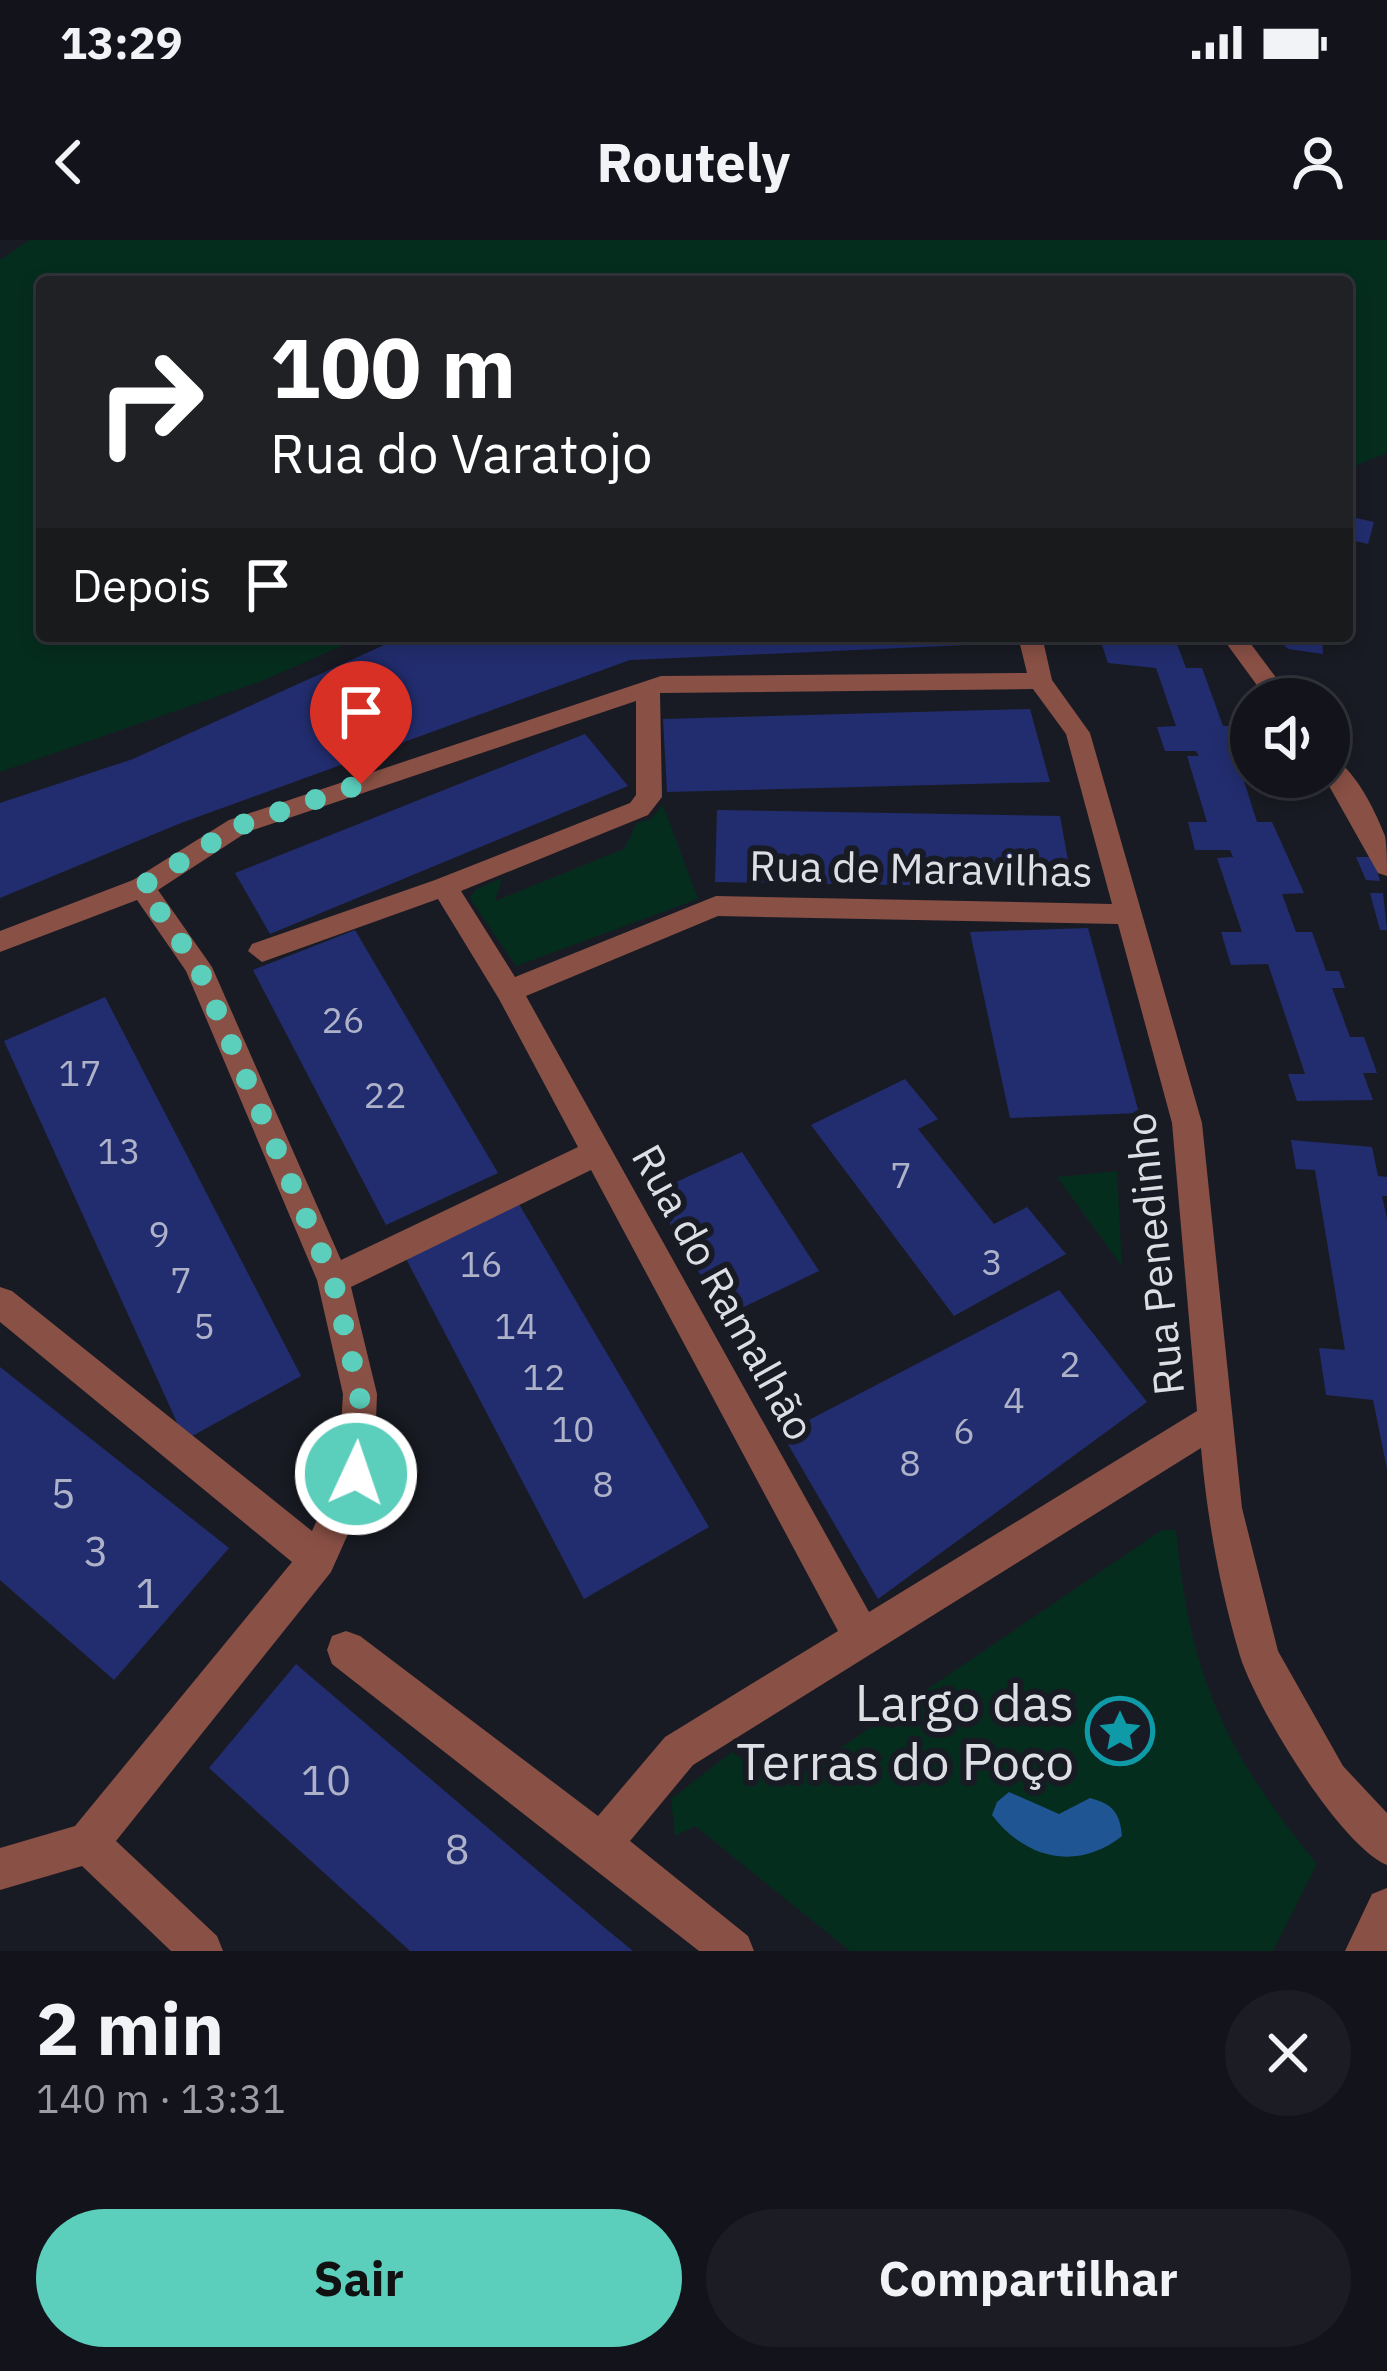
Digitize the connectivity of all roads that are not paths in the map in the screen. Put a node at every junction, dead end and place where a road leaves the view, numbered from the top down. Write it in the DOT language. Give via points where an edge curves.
graph roads {
  1 [pos="1031,642"];
  2 [pos="1237,642"];
  3 [pos="1264,678"];
  4 [pos="1040,681"];
  5 [pos="648,688"];
  6 [pos="1350,793"];
  7 [pos="1387,866"];
  8 [pos="142,886"];
  9 [pos="444,887"];
  10 [pos="1131,914"];
  11 [pos="0,942"];
  12 [pos="262,951"];
  13 [pos="509,991"];
  14 [pos="597,1152"];
  15 [pos="333,1280"];
  16 [pos="0,1302"];
  17 [pos="1214,1420"];
  18 [pos="318,1559"];
  19 [pos="861,1635"];
  20 [pos="346,1650"];
  21 [pos="88,1843"];
  22 [pos="601,1844"];
  23 [pos="1387,1844"];
  24 [pos="0,1869"];
  25 [pos="1387,1909"];
  26 [pos="202,1951"];
  27 [pos="733,1951"];
  28 [pos="1366,1951"];
  1 -- 4 [label="street, Rua Penedinho"];
  2 -- 3 [label="street"];
  4 -- 5 [label="street"];
  4 -- 10 [label="street, Rua Penedinho" via="1078,734"];
  5 -- 8 [label="street" via="238,826"];
  5 -- 9 [label="street" via="650,797 639,809"];
  6 -- 7 [label="street"];
  8 -- 11 [label="street"];
  8 -- 15 [label="street" via="198,967"];
  9 -- 12 [label="street"];
  9 -- 13 [label="street, Rua do Ramalhão"];
  10 -- 13 [label="street, Rua de Maravilhas" via="716,906"];
  10 -- 17 [label="street, Rua Penedinho" via="1187,1123"];
  13 -- 14 [label="street, Rua do Ramalhão"];
  14 -- 15 [label="street"];
  14 -- 19 [label="street, Rua do Ramalhão"];
  15 -- 18 [label="street" via="360,1394 356,1474"];
  16 -- 18 [label="street"];
  17 -- 19 [label="street"];
  17 -- 23 [label="street, Rua Penedinho" via="1224,1508 1260,1658 1329,1780"];
  18 -- 21 [label="street"];
  19 -- 22 [label="street" via="680,1751"];
  20 -- 22 [label="street"];
  21 -- 24 [label="street"];
  21 -- 26 [label="street"];
  22 -- 27 [label="street"];
  25 -- 28 [label="street"];
}
